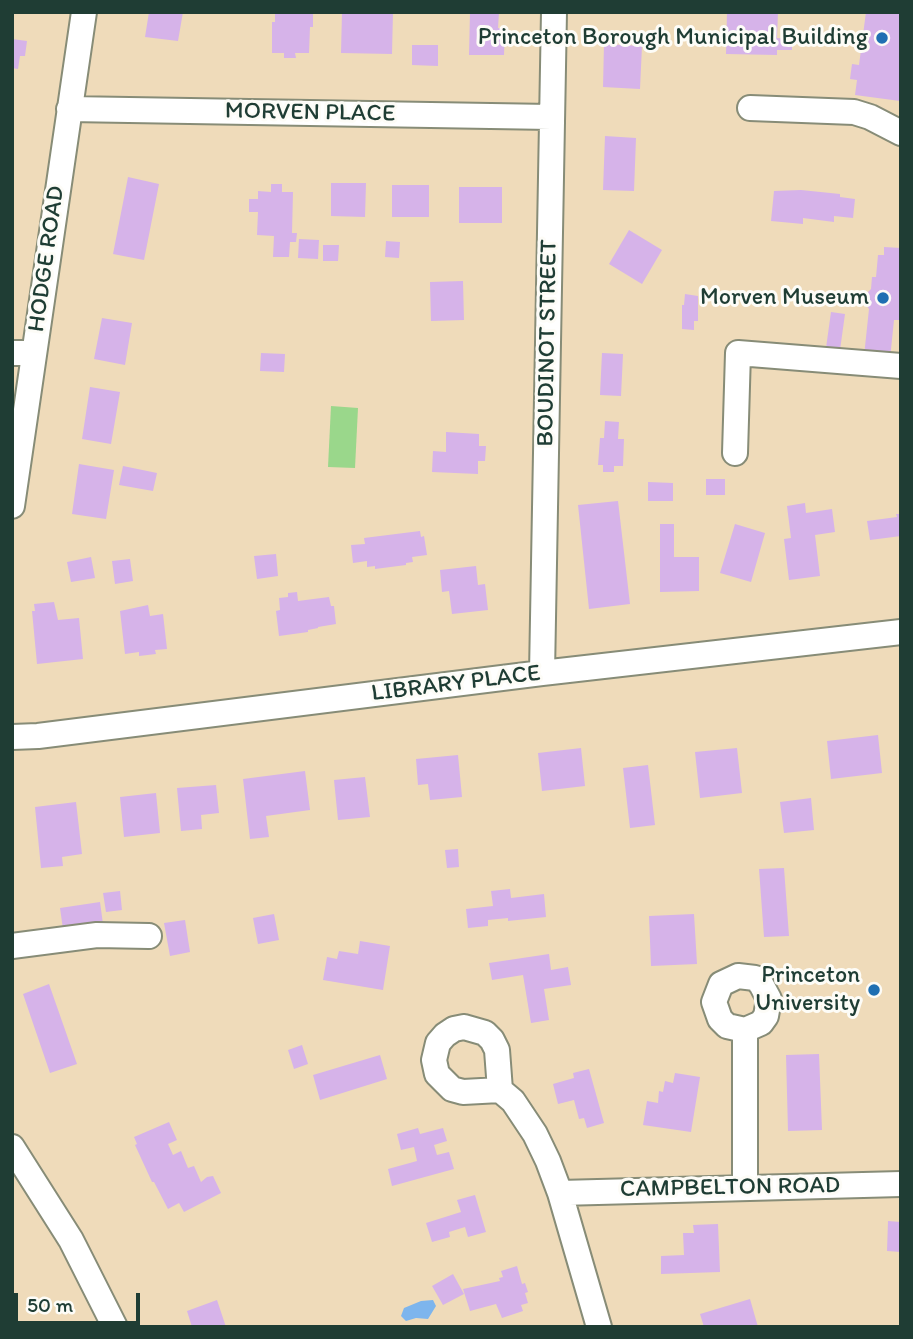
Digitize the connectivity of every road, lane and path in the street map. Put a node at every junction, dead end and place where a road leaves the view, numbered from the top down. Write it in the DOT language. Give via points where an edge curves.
graph roads {
  1 [pos="83,12"];
  2 [pos="554,12"];
  3 [pos="750,108"];
  4 [pos="69,109"];
  5 [pos="551,117"];
  6 [pos="901,133"];
  7 [pos="23,353"];
  8 [pos="896,360"];
  9 [pos="734,453"];
  10 [pos="12,506"];
  11 [pos="901,632"];
  12 [pos="542,673"];
  13 [pos="12,737"];
  14 [pos="149,936"];
  15 [pos="12,946"];
  16 [pos="745,1030"];
  17 [pos="500,1090"];
  18 [pos="12,1147"];
  19 [pos="901,1184"];
  20 [pos="746,1187"];
  21 [pos="560,1192"];
  22 [pos="115,1327"];
  23 [pos="598,1327"];
  1 -- 4 [label="street, HODGE ROAD"];
  2 -- 5 [label="street, BOUDINOT STREET"];
  3 -- 6 [label="street" via="854,112"];
  4 -- 5 [label="street, MORVEN PLACE"];
  4 -- 7 [label="street, HODGE ROAD"];
  5 -- 12 [label="street, BOUDINOT STREET"];
  7 -- 10 [label="street, HODGE ROAD"];
  8 -- 9 [label="street" via="738,353"];
  11 -- 12 [label="street, LIBRARY PLACE"];
  12 -- 13 [label="street, LIBRARY PLACE"];
  14 -- 15 [label="street" via="97,935"];
  16 -- 20 [label="street"];
  17 -- 21 [label="street" via="513,1101 535,1135"];
  18 -- 22 [label="street" via="71,1240"];
  19 -- 20 [label="street, CAMPBELTON ROAD"];
  20 -- 21 [label="street, CAMPBELTON ROAD"];
  21 -- 23 [label="street"];
}
